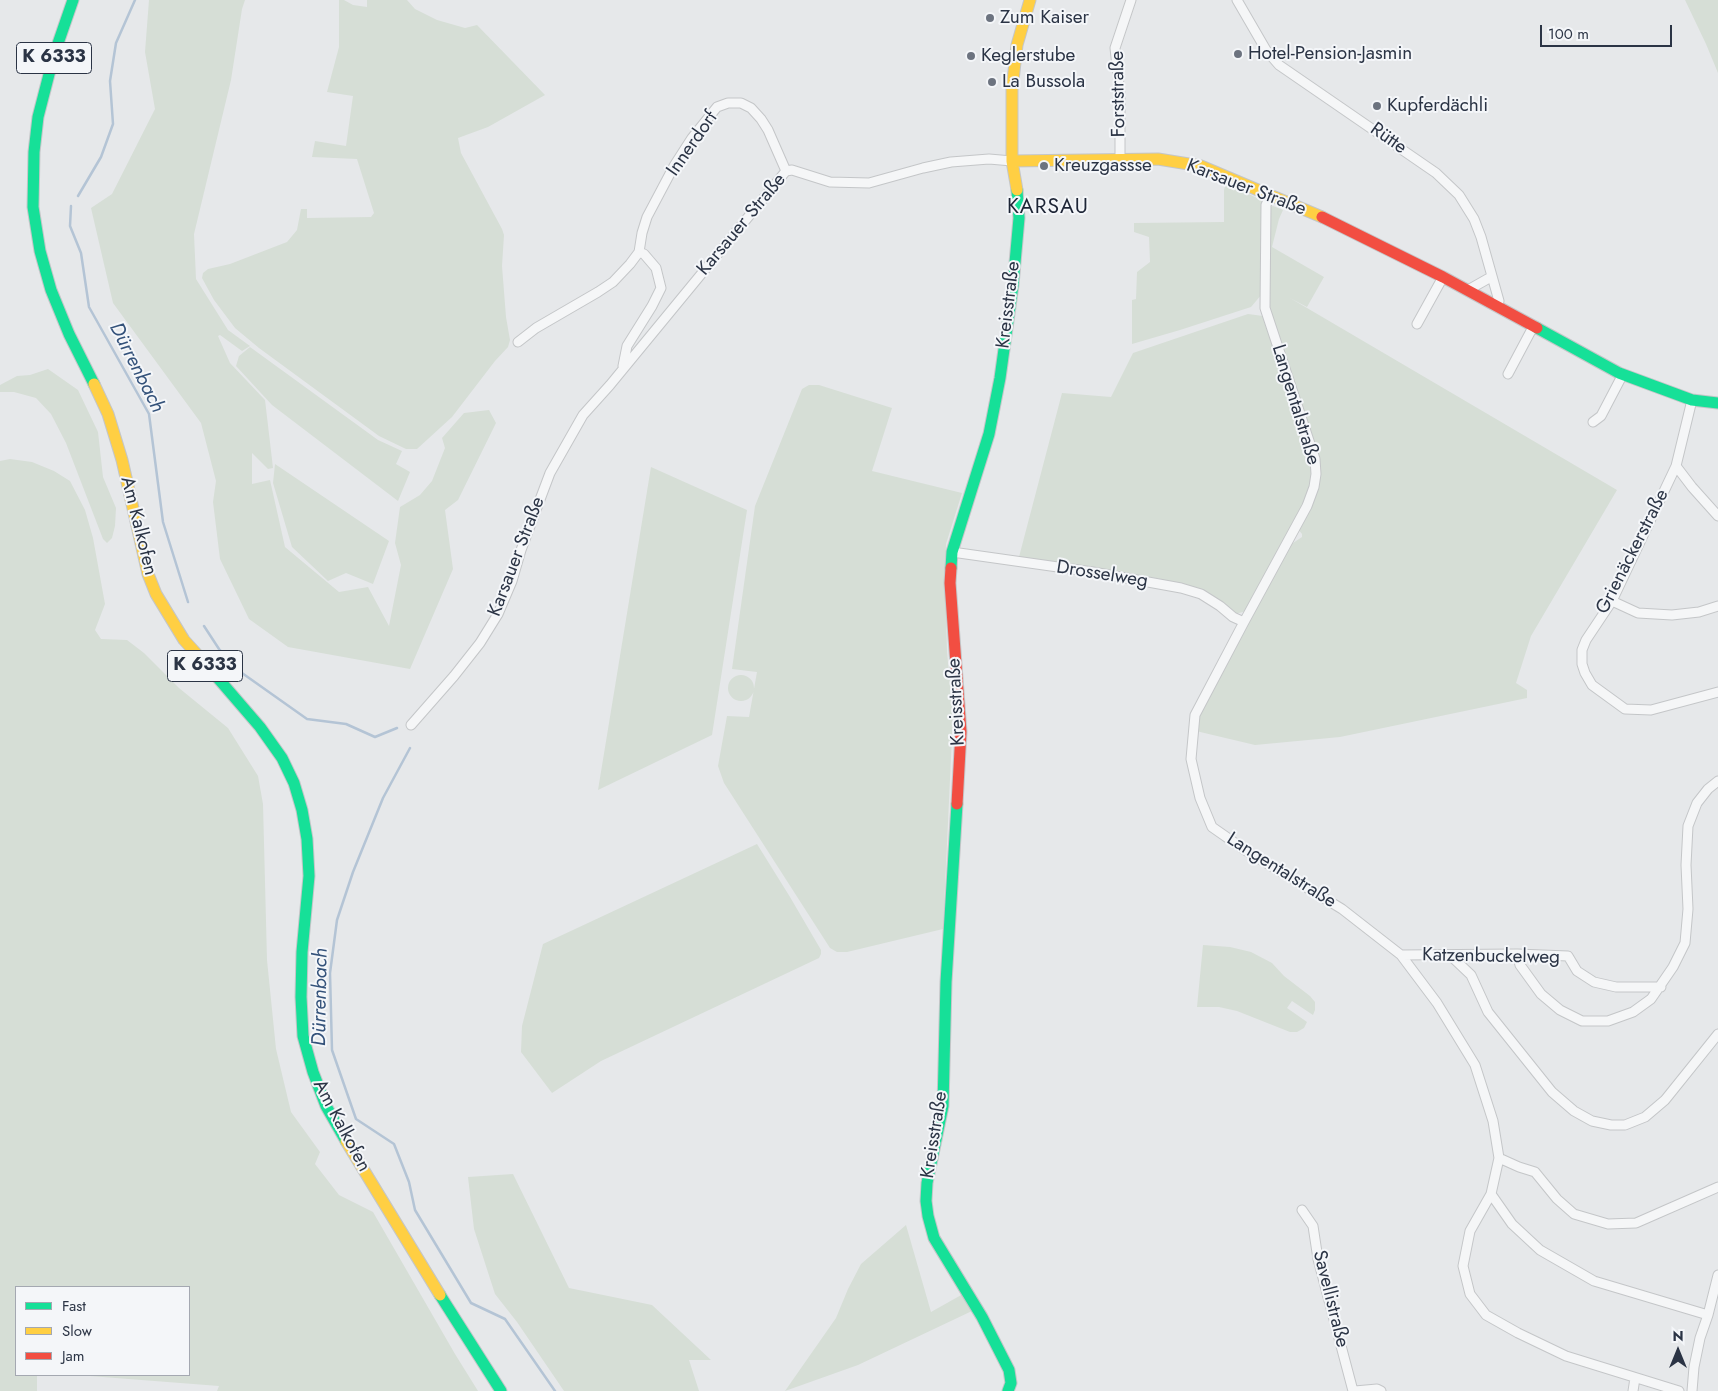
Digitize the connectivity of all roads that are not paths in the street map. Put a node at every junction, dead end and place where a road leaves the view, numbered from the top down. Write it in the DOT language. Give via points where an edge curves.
graph roads {
  1 [pos="73,0"];
  2 [pos="1030,0"];
  3 [pos="1131,0"];
  4 [pos="1237,0"];
  5 [pos="1120,159"];
  6 [pos="1012,161"];
  7 [pos="786,171"];
  8 [pos="1270,196"];
  9 [pos="639,252"];
  10 [pos="1443,277"];
  11 [pos="1491,278"];
  12 [pos="1468,290"];
  13 [pos="1498,306"];
  14 [pos="1417,324"];
  15 [pos="1533,326"];
  16 [pos="518,342"];
  17 [pos="622,370"];
  18 [pos="1508,374"];
  19 [pos="1623,374"];
  20 [pos="1692,400"];
  21 [pos="1718,403"];
  22 [pos="1593,422"];
  23 [pos="1676,466"];
  24 [pos="1718,516"];
  25 [pos="952,552"];
  26 [pos="1612,602"];
  27 [pos="1718,606"];
  28 [pos="1244,622"];
  29 [pos="1718,692"];
  30 [pos="411,725"];
  31 [pos="1718,781"];
  32 [pos="1517,954"];
  33 [pos="1401,956"];
  34 [pos="1451,956"];
  35 [pos="1661,986"];
  36 [pos="1718,1034"];
  37 [pos="1499,1158"];
  38 [pos="1718,1187"];
  39 [pos="1491,1194"];
  40 [pos="1302,1210"];
  41 [pos="1718,1275"];
  42 [pos="1708,1315"];
  43 [pos="1635,1378"];
  44 [pos="501,1391"];
  45 [pos="1008,1391"];
  46 [pos="1354,1391"];
  47 [pos="1381,1391"];
  48 [pos="1633,1391"];
  49 [pos="1679,1391"];
  50 [pos="1692,1391"];
  1 -- 44 [label="street, Am Kalkofen / K 6333" via="41,103 34,152 33,207 50,290 108,414 128,485 142,553 156,594 184,640 260,727 282,758 294,783 307,839 309,876 302,952 304,1036 326,1106"];
  2 -- 6 [label="street, Kreisstraße" via="1017,45 1012,89"];
  3 -- 5 [label="street, Forststraße" via="1116,48"];
  4 -- 11 [label="street, Rütte" via="1266,50 1279,65 1436,173 1459,195 1481,237"];
  5 -- 6 [label="street, Karsauer Straße"];
  5 -- 8 [label="street, Karsauer Straße" via="1201,166"];
  6 -- 7 [label="street, Karsauer Straße" via="950,162 869,183 830,182"];
  6 -- 25 [label="street, Kreisstraße" via="1018,218 1013,285 1000,378 989,434"];
  7 -- 9 [label="street, Innerdorf" via="768,130 751,108 741,103 717,107 674,166 648,216"];
  7 -- 17 [label="street, Karsauer Straße"];
  8 -- 10 [label="street, Karsauer Straße" via="1323,218"];
  8 -- 28 [label="street, Langentalstraße" via="1266,205 1264,308 1315,458 1316,474 1307,506"];
  9 -- 16 [label="street" via="612,282"];
  9 -- 17 [label="street" via="656,268 661,288 627,346"];
  10 -- 12 [label="street, Karsauer Straße"];
  10 -- 14 [label="street"];
  11 -- 12 [label="street"];
  11 -- 13 [label="street, Rütte"];
  12 -- 13 [label="street, Karsauer Straße"];
  13 -- 15 [label="street, Karsauer Straße"];
  15 -- 18 [label="street"];
  15 -- 19 [label="street, Karsauer Straße"];
  17 -- 30 [label="street, Karsauer Straße" via="584,415 550,472 498,614 480,643"];
  19 -- 20 [label="street, Karsauer Straße"];
  19 -- 22 [label="street" via="1601,416"];
  20 -- 21 [label="street, Karsauer Straße"];
  20 -- 23 [label="street, Grienäckerstraße"];
  23 -- 24 [label="street"];
  23 -- 26 [label="street, Grienäckerstraße"];
  25 -- 28 [label="street, Drosselweg" via="1181,588 1201,594"];
  25 -- 45 [label="street, Kreisstraße" via="950,583 961,732 946,974 943,1106 926,1201 934,1238 982,1317 1009,1370 1011,1383"];
  26 -- 27 [label="street" via="1638,613 1672,615"];
  26 -- 29 [label="street, Grienäckerstraße" via="1582,650 1582,664 1592,685 1625,709 1638,710 1651,710"];
  28 -- 33 [label="street, Langentalstraße" via="1195,715 1191,758 1200,798 1212,827 1342,909"];
  31 -- 35 [label="street" via="1697,803 1688,826 1685,943"];
  32 -- 34 [label="street, Katzenbuckelweg"];
  32 -- 35 [label="street, Katzenbuckelweg" via="1568,956 1577,970 1594,982 1616,986"];
  32 -- 35 [label="street" via="1520,965 1541,994 1560,1010 1582,1020 1608,1021 1633,1012 1651,999"];
  33 -- 34 [label="street, Katzenbuckelweg"];
  33 -- 37 [label="street, Langentalstraße" via="1437,1003 1475,1065 1493,1121"];
  34 -- 36 [label="street" via="1471,975 1488,1012 1552,1092 1592,1121 1625,1125 1645,1117 1665,1100"];
  37 -- 38 [label="street" via="1535,1172 1574,1214 1608,1224 1636,1223"];
  37 -- 39 [label="street, Langentalstraße"];
  39 -- 42 [label="street" via="1512,1224 1540,1250 1594,1281"];
  39 -- 43 [label="street, Langentalstraße" via="1470,1231 1463,1266 1470,1294 1486,1314 1518,1333 1566,1356"];
  40 -- 46 [label="street, Savellistraße" via="1313,1226 1318,1259"];
  41 -- 42 [label="street"];
  42 -- 50 [label="street" via="1694,1367"];
  43 -- 48 [label="street"];
  43 -- 49 [label="street, Langentalstraße"];
  46 -- 47 [label="street"];
}
